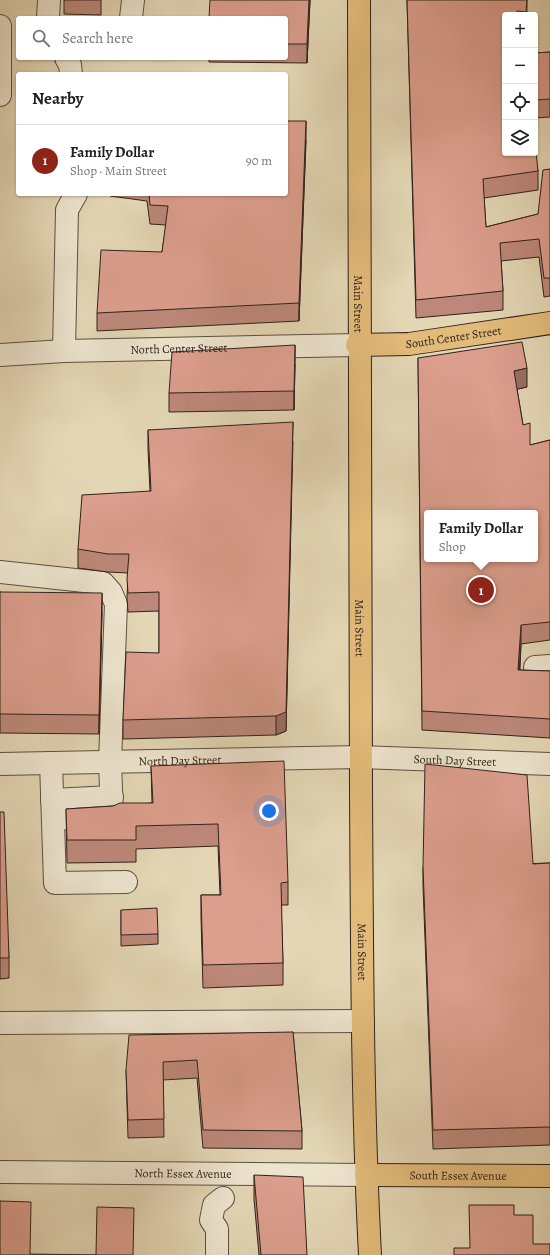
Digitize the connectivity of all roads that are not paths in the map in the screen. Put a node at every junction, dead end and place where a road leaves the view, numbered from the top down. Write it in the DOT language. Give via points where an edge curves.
graph roads {
  1 [pos="49,0"];
  2 [pos="132,0"];
  3 [pos="359,0"];
  4 [pos="48,16"];
  5 [pos="131,16"];
  6 [pos="0,26"];
  7 [pos="0,95"];
  8 [pos="75,196"];
  9 [pos="550,323"];
  10 [pos="357,345"];
  11 [pos="64,352"];
  12 [pos="0,355"];
  13 [pos="0,572"];
  14 [pos="360,757"];
  15 [pos="110,762"];
  16 [pos="51,763"];
  17 [pos="0,764"];
  18 [pos="550,764"];
  19 [pos="53,810"];
  20 [pos="126,882"];
  21 [pos="363,1021"];
  22 [pos="0,1023"];
  23 [pos="0,1172"];
  24 [pos="224,1175"];
  25 [pos="366,1175"];
  26 [pos="550,1176"];
  27 [pos="217,1255"];
  28 [pos="370,1255"];
  1 -- 4 [label="street"];
  2 -- 5 [label="street"];
  3 -- 10 [label="main road, Main Street"];
  6 -- 7 [label="street"];
  8 -- 11 [label="street" via="67,210"];
  9 -- 10 [label="main road, South Center Street" via="409,344"];
  10 -- 11 [label="street, North Center Street"];
  10 -- 14 [label="main road, Main Street"];
  11 -- 12 [label="street, North Center Street"];
  13 -- 15 [label="street" via="103,583 111,592 116,604"];
  14 -- 15 [label="street, North Day Street"];
  14 -- 18 [label="street, South Day Street"];
  14 -- 21 [label="main road, Main Street"];
  15 -- 16 [label="street, North Day Street"];
  15 -- 19 [label="street" via="112,816"];
  16 -- 17 [label="street, North Day Street"];
  16 -- 19 [label="street"];
  19 -- 20 [label="street" via="55,883"];
  21 -- 22 [label="street"];
  21 -- 25 [label="main road, Main Street"];
  23 -- 24 [label="street, North Essex Avenue"];
  24 -- 25 [label="street, North Essex Avenue"];
  24 -- 27 [label="street" via="223,1198 214,1205 211,1220 217,1230"];
  25 -- 26 [label="main road, South Essex Avenue"];
  25 -- 28 [label="main road, Main Street"];
}
